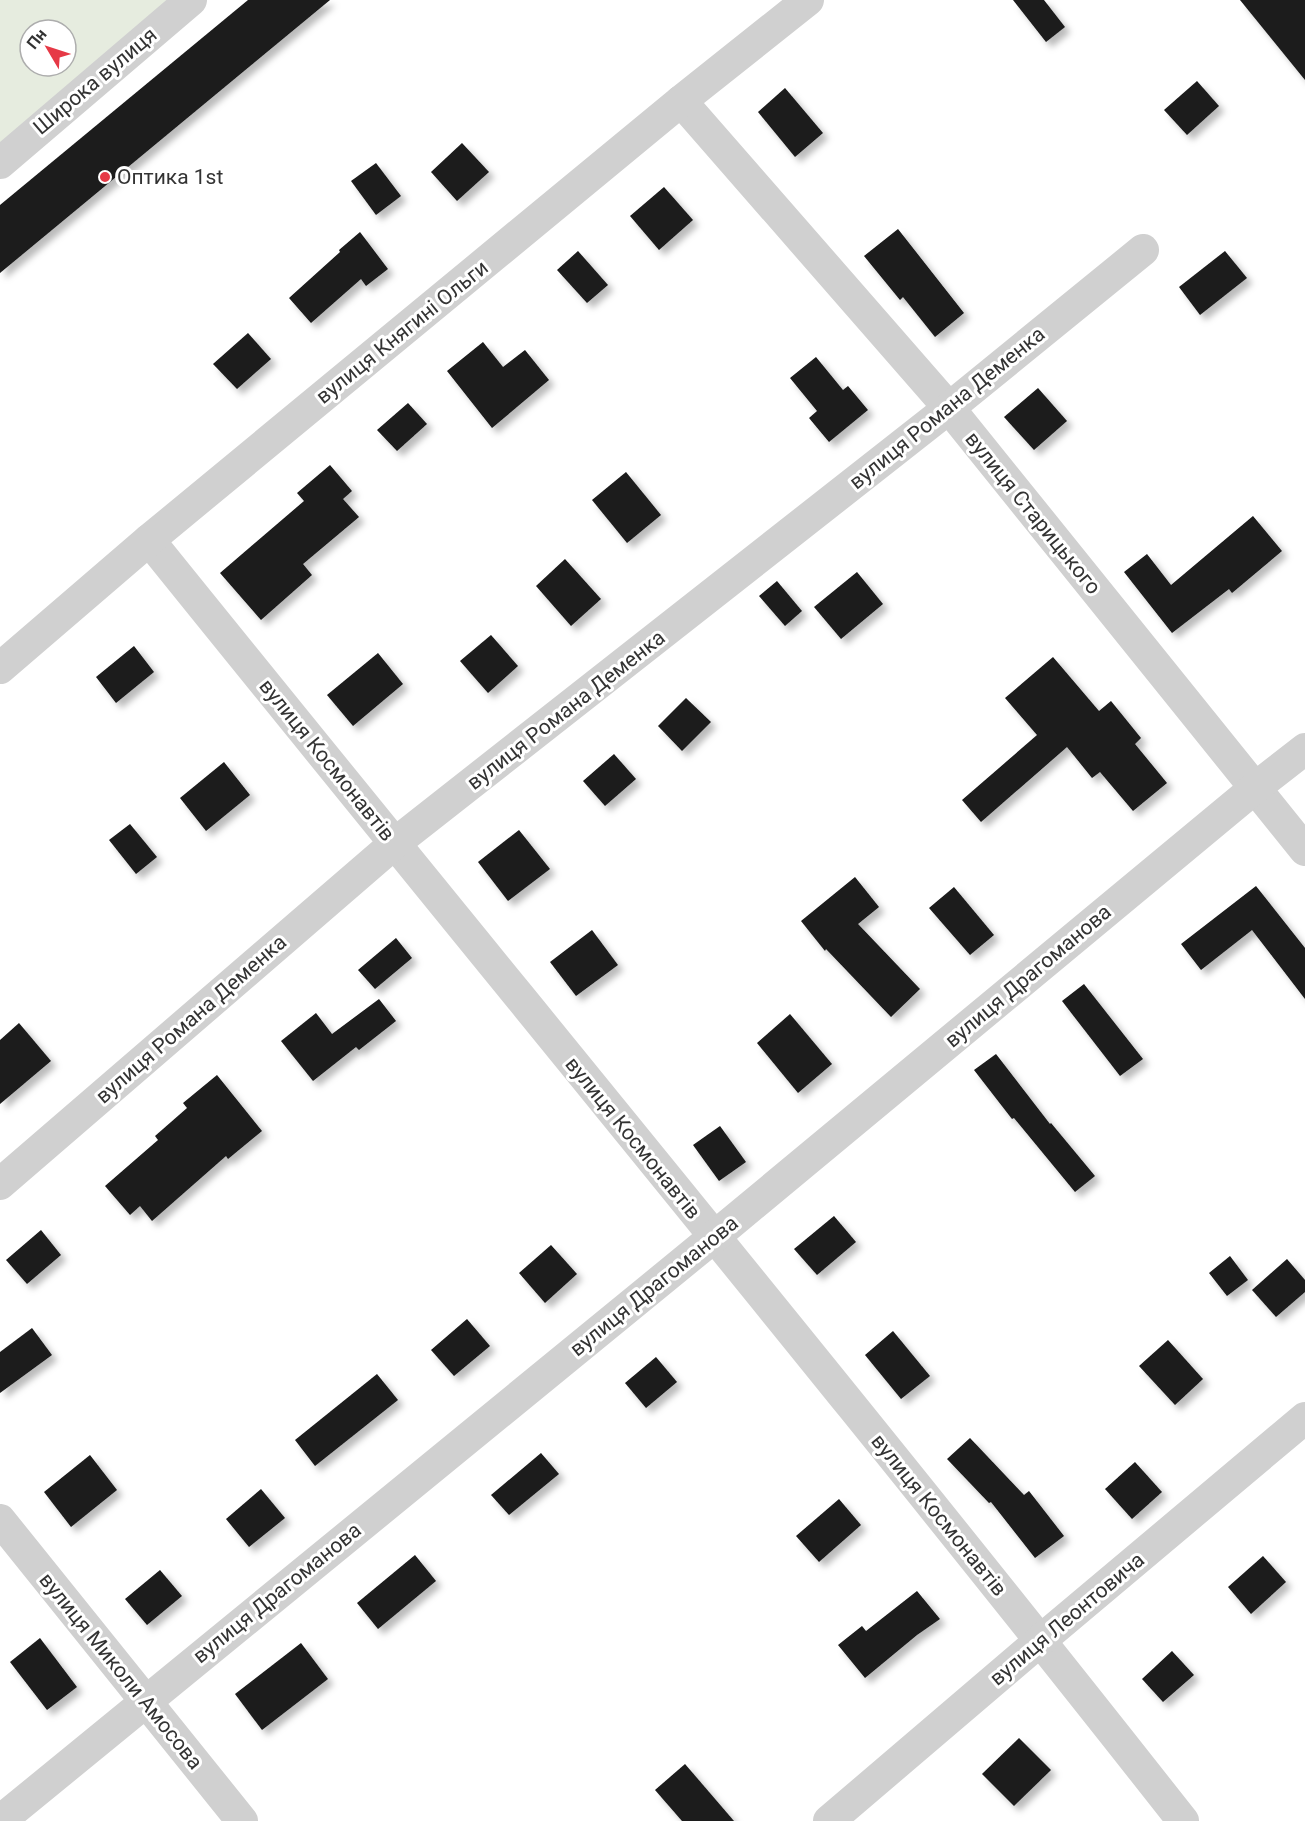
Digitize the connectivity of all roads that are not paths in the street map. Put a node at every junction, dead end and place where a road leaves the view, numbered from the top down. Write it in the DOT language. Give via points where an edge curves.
graph roads {
  1 [pos="190,0"];
  2 [pos="808,0"];
  3 [pos="681,101"];
  4 [pos="0,163"];
  5 [pos="1143,250"];
  6 [pos="949,408"];
  7 [pos="149,540"];
  8 [pos="0,668"];
  9 [pos="1305,748"];
  10 [pos="1255,788"];
  11 [pos="394,844"];
  12 [pos="1305,850"];
  13 [pos="0,1184"];
  14 [pos="714,1238"];
  15 [pos="1305,1418"];
  16 [pos="0,1520"];
  17 [pos="1041,1640"];
  18 [pos="146,1701"];
  19 [pos="0,1821"];
  20 [pos="242,1821"];
  21 [pos="829,1821"];
  22 [pos="1183,1821"];
  1 -- 4 [label="street, Широка вулиця"];
  2 -- 3 [label="street, вулиця Княгині Ольги"];
  3 -- 6 [label="street, вулиця Старицького"];
  3 -- 7 [label="street, вулиця Княгині Ольги"];
  5 -- 6 [label="street, вулиця Романа Деменка"];
  6 -- 10 [label="street, вулиця Старицького"];
  6 -- 11 [label="street, вулиця Романа Деменка"];
  7 -- 8 [label="street, вулиця Княгині Ольги"];
  7 -- 11 [label="street, вулиця Космонавтів"];
  9 -- 10 [label="street, вулиця Драгоманова"];
  10 -- 12 [label="street, вулиця Старицького"];
  10 -- 14 [label="street, вулиця Драгоманова"];
  11 -- 13 [label="street, вулиця Романа Деменка"];
  11 -- 14 [label="street, вулиця Космонавтів"];
  14 -- 17 [label="street, вулиця Космонавтів"];
  14 -- 18 [label="street, вулиця Драгоманова"];
  15 -- 17 [label="street, вулиця Леонтовича"];
  16 -- 18 [label="street, вулиця Миколи Амосова"];
  17 -- 21 [label="street, вулиця Леонтовича"];
  17 -- 22 [label="street, вулиця Космонавтів"];
  18 -- 19 [label="street, вулиця Драгоманова"];
  18 -- 20 [label="street, вулиця Миколи Амосова"];
}
